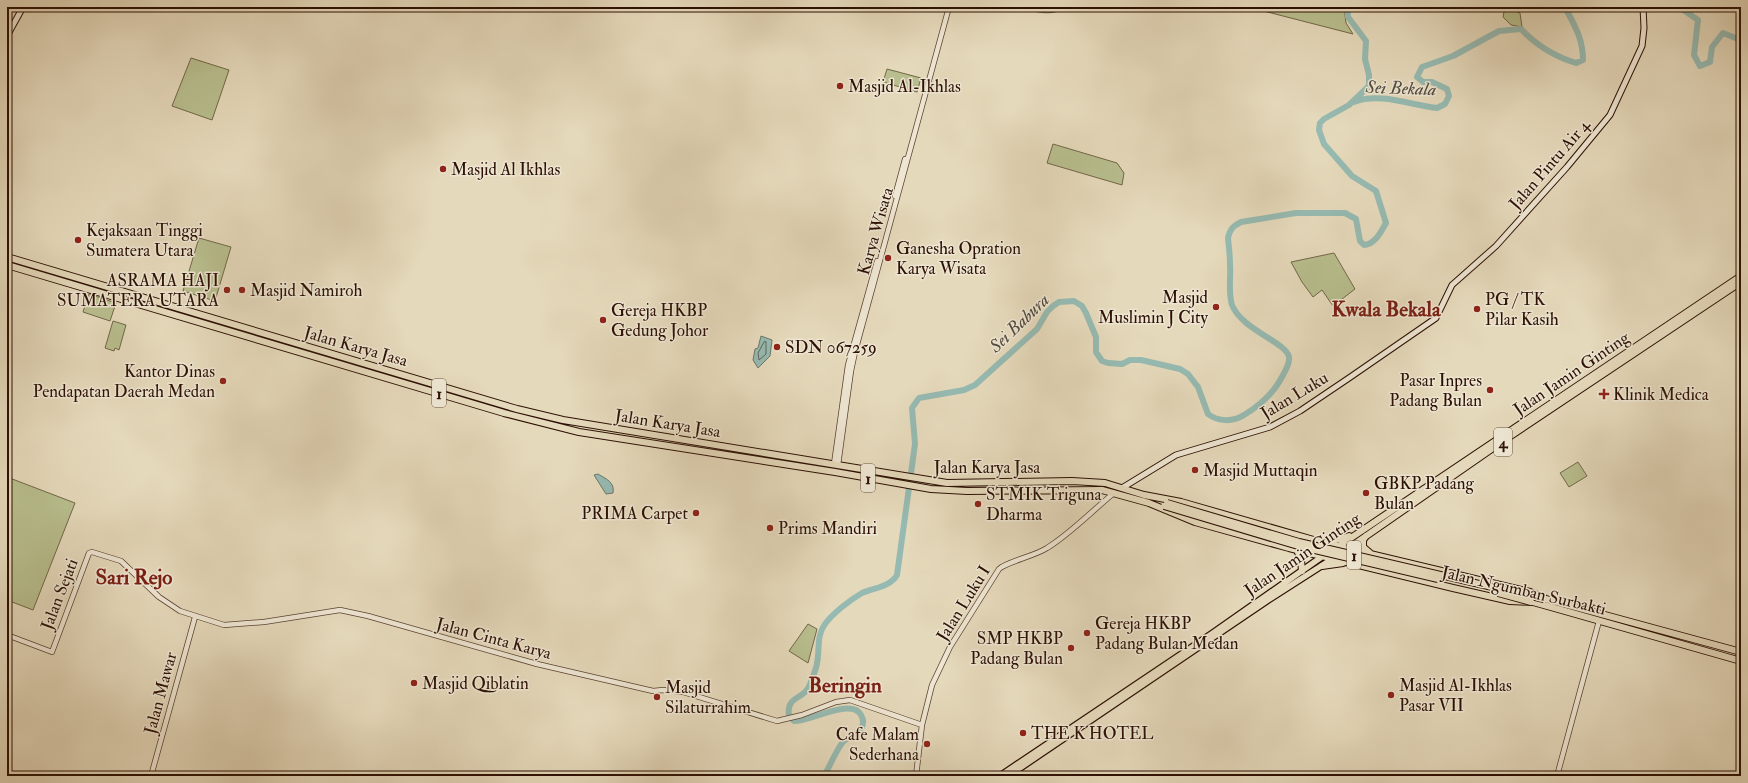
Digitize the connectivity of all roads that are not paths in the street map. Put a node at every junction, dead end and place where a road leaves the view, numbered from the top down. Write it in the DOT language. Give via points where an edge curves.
graph roads {
  1 [pos="23,7"];
  2 [pos="948,7"];
  3 [pos="1643,7"];
  4 [pos="7,36"];
  5 [pos="7,257"];
  6 [pos="7,265"];
  7 [pos="1741,276"];
  8 [pos="1741,282"];
  9 [pos="1436,318"];
  10 [pos="285,340"];
  11 [pos="283,347"];
  12 [pos="616,433"];
  13 [pos="836,465"];
  14 [pos="1133,481"];
  15 [pos="947,483"];
  16 [pos="1122,488"];
  17 [pos="1102,490"];
  18 [pos="946,491"];
  19 [pos="1114,493"];
  20 [pos="1142,494"];
  21 [pos="1106,499"];
  22 [pos="1149,503"];
  23 [pos="1165,504"];
  24 [pos="1358,533"];
  25 [pos="1368,534"];
  26 [pos="1292,535"];
  27 [pos="1324,543"];
  28 [pos="1338,546"];
  29 [pos="1289,548"];
  30 [pos="1348,549"];
  31 [pos="1297,550"];
  32 [pos="1365,553"];
  33 [pos="1372,555"];
  34 [pos="1323,556"];
  35 [pos="1332,559"];
  36 [pos="1350,564"];
  37 [pos="1322,566"];
  38 [pos="1362,566"];
  39 [pos="1302,571"];
  40 [pos="1545,599"];
  41 [pos="1532,602"];
  42 [pos="195,617"];
  43 [pos="1599,620"];
  44 [pos="7,635"];
  45 [pos="1741,652"];
  46 [pos="1741,661"];
  47 [pos="922,726"];
  48 [pos="151,776"];
  49 [pos="916,776"];
  50 [pos="1000,776"];
  51 [pos="1008,776"];
  52 [pos="1557,776"];
  1 -- 4 [label="main road"];
  2 -- 13 [label="street, Karya Wisata" via="853,359"];
  2 -- 13 [label="street, Karya Wisata" via="848,365"];
  3 -- 9 [label="main road, Jalan Pintu Air 4" via="1642,46 1610,115 1496,246 1452,285"];
  5 -- 10 [label="highway, Jalan Karya Jasa / 1"];
  6 -- 11 [label="highway, Jalan Karya Jasa / 1"];
  7 -- 24 [label="highway, Jalan Jamin Ginting / 4"];
  8 -- 25 [label="highway, Jalan Jamin Ginting / 4"];
  9 -- 14 [label="main road, Jalan Luku" via="1300,411 1270,427 1176,455"];
  10 -- 11 [label="highway"];
  10 -- 12 [label="highway, Jalan Karya Jasa / 1" via="517,409"];
  11 -- 12 [label="highway, Jalan Karya Jasa / 1" via="564,429"];
  12 -- 13 [label="highway, Jalan Karya Jasa / 1" via="698,442"];
  12 -- 18 [label="highway, Jalan Karya Jasa / 1"];
  13 -- 15 [label="highway, Jalan Karya Jasa / 1"];
  14 -- 16 [label="main road, Jalan Luku"];
  14 -- 20 [label="main road" via="1132,487"];
  15 -- 16 [label="highway, Jalan Karya Jasa / 1" via="1072,480 1105,483"];
  15 -- 18 [label="highway"];
  16 -- 20 [label="highway, Jalan Karya Jasa / 1"];
  17 -- 18 [label="highway, Jalan Karya Jasa / 1"];
  17 -- 19 [label="highway, Jalan Karya Jasa / 1"];
  17 -- 21 [label="street"];
  19 -- 21 [label="street, Jalan Luku I"];
  19 -- 22 [label="highway, Jalan Karya Jasa / 1"];
  20 -- 23 [label="highway, 1"];
  20 -- 26 [label="highway, Jalan Karya Jasa / 1" via="1161,497"];
  21 -- 47 [label="street, Jalan Luku I" via="1048,547 999,569 941,663 930,690"];
  22 -- 23 [label="highway, 1"];
  22 -- 29 [label="highway, Jalan Karya Jasa / 1" via="1195,522"];
  23 -- 40 [label="highway, 1, bridge" via="1299,542"];
  23 -- 41 [label="highway, 1, bridge" via="1298,546"];
  24 -- 27 [label="highway"];
  24 -- 28 [label="highway, Jalan Jamin Ginting / 4"];
  25 -- 30 [label="highway, Jalan Jamin Ginting / 4"];
  25 -- 33 [label="highway" via="1363,544 1364,549"];
  26 -- 27 [label="highway, Jalan Karya Jasa / 1"];
  26 -- 29 [label="highway"];
  27 -- 28 [label="highway, Jalan Karya Jasa / 1"];
  28 -- 30 [label="highway, Jalan Ngumban Surbakti / 1"];
  28 -- 34 [label="highway, Jalan Jamin Ginting / 4"];
  29 -- 31 [label="highway, Jalan Karya Jasa / 1"];
  30 -- 32 [label="highway, Jalan Ngumban Surbakti / 1"];
  30 -- 35 [label="highway, Jalan Jamin Ginting / 4"];
  31 -- 34 [label="highway, Jalan Karya Jasa / 1"];
  31 -- 39 [label="highway"];
  32 -- 33 [label="highway, Jalan Ngumban Surbakti / 1"];
  32 -- 38 [label="highway"];
  33 -- 40 [label="highway, Jalan Ngumban Surbakti / 1" via="1530,592"];
  34 -- 35 [label="highway, Jalan Ngumban Surbakti / 1"];
  34 -- 39 [label="main road, Jalan Jamin Ginting"];
  35 -- 36 [label="highway, Jalan Ngumban Surbakti / 1"];
  35 -- 37 [label="main road, Jalan Jamin Ginting"];
  36 -- 37 [label="highway"];
  36 -- 38 [label="highway, Jalan Ngumban Surbakti / 1"];
  37 -- 51 [label="main road, Jalan Jamin Ginting"];
  38 -- 41 [label="highway, Jalan Ngumban Surbakti / 1" via="1510,601"];
  39 -- 50 [label="main road, Jalan Jamin Ginting"];
  40 -- 45 [label="highway, Jalan Ngumban Surbakti / 1"];
  41 -- 43 [label="highway, Jalan Ngumban Surbakti / 1"];
  42 -- 44 [label="street, Jalan Sejati" via="180,611 159,597 121,562 90,552 52,652"];
  42 -- 47 [label="street, Jalan Cinta Karya" via="229,626 331,610 347,611 537,664 644,689 683,692 773,720 785,720 836,702 850,700"];
  42 -- 48 [label="street, Jalan Mawar"];
  43 -- 46 [label="highway, Jalan Ngumban Surbakti / 1"];
  43 -- 52 [label="street"];
  47 -- 49 [label="street, Jalan Luku I"];
}
